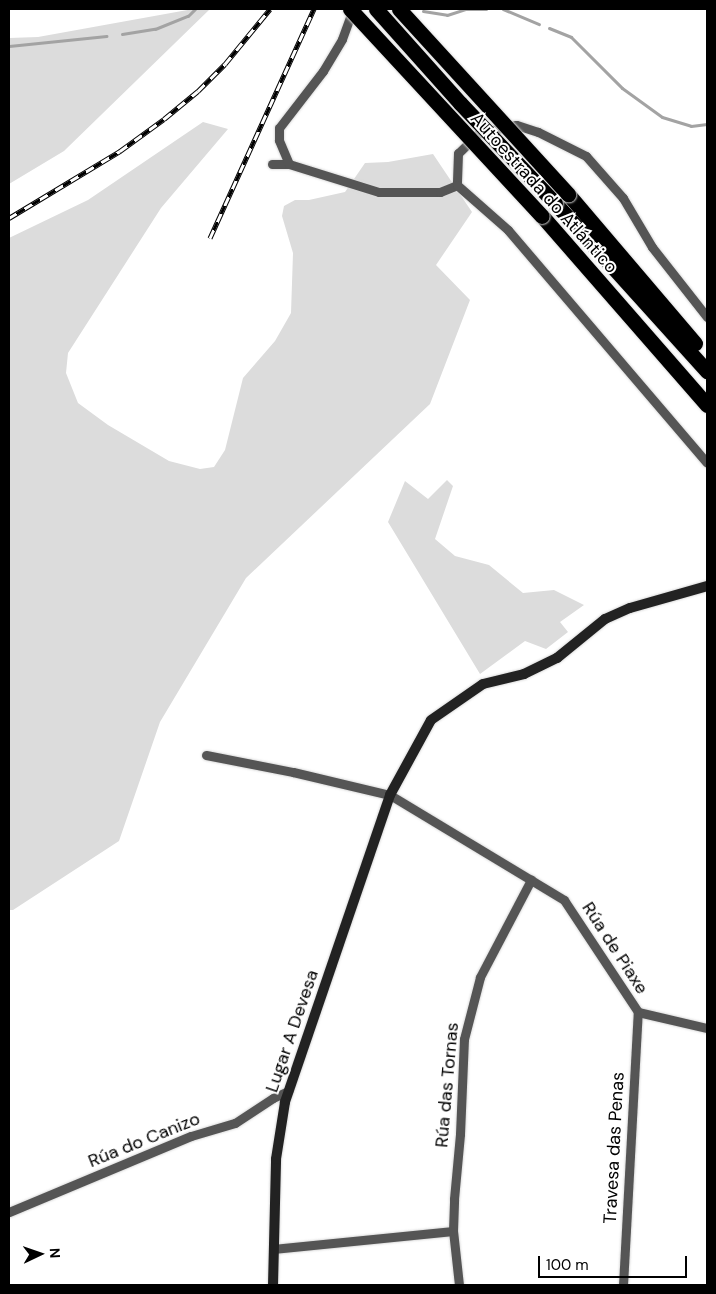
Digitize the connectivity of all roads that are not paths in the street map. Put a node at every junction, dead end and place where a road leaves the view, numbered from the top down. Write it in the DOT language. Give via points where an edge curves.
graph roads {
  1 [pos="352,9"];
  2 [pos="376,9"];
  3 [pos="399,9"];
  4 [pos="272,164"];
  5 [pos="289,164"];
  6 [pos="456,185"];
  7 [pos="707,317"];
  8 [pos="707,360"];
  9 [pos="707,371"];
  10 [pos="707,405"];
  11 [pos="707,463"];
  12 [pos="707,586"];
  13 [pos="206,755"];
  14 [pos="390,795"];
  15 [pos="531,880"];
  16 [pos="638,1012"];
  17 [pos="707,1028"];
  18 [pos="288,1091"];
  19 [pos="9,1212"];
  20 [pos="453,1231"];
  21 [pos="273,1249"];
  22 [pos="273,1285"];
  23 [pos="459,1285"];
  24 [pos="623,1285"];
  1 -- 5 [label="street" via="342,39 323,71 279,128 279,140"];
  1 -- 10 [label="highway, Autoestrada do Atlántico, bridge" via="542,216"];
  2 -- 9 [label="highway, Autoestrada do Atlántico, bridge"];
  3 -- 8 [label="highway, bridge" via="568,194"];
  4 -- 5 [label="street"];
  5 -- 6 [label="street" via="379,192 440,192"];
  6 -- 7 [label="street" via="458,153 479,133 516,125 538,132 586,156 622,198 652,247"];
  6 -- 11 [label="street" via="508,230"];
  12 -- 14 [label="street, Lugar A Devesa" via="622,611 605,619 556,658 524,674 483,684 431,720"];
  13 -- 14 [label="street"];
  14 -- 15 [label="street"];
  14 -- 18 [label="street, Lugar A Devesa"];
  15 -- 16 [label="street, Rúa de Piaxe" via="564,900"];
  15 -- 20 [label="street, Rúa das Tornas" via="480,977 464,1039"];
  16 -- 17 [label="street, Rúa de Piaxe"];
  16 -- 24 [label="street, Travesa das Penas"];
  18 -- 19 [label="street, Rúa do Canizo" via="235,1123 191,1136"];
  18 -- 21 [label="street, Lugar A Devesa" via="277,1143"];
  20 -- 21 [label="street"];
  20 -- 23 [label="street, Rúa das Tornas"];
  21 -- 22 [label="street, Lugar A Devesa"];
}
